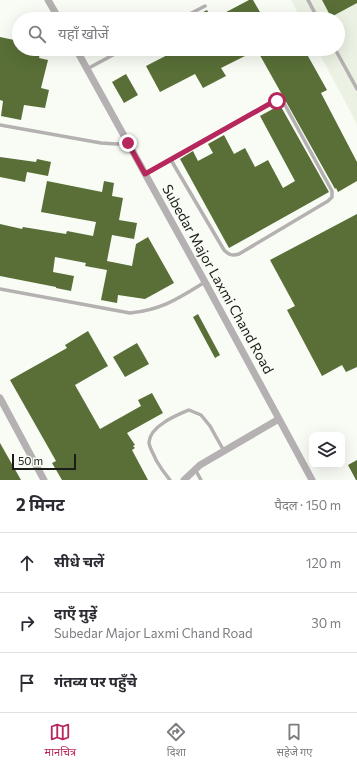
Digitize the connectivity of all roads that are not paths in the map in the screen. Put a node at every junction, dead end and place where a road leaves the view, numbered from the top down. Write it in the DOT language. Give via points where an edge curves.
graph roads {
  1 [pos="48,0"];
  2 [pos="308,0"];
  3 [pos="205,6"];
  4 [pos="55,12"];
  5 [pos="193,12"];
  6 [pos="314,12"];
  7 [pos="80,56"];
  8 [pos="111,56"];
  9 [pos="339,56"];
  10 [pos="87,69"];
  11 [pos="357,89"];
  12 [pos="0,125"];
  13 [pos="128,143"];
  14 [pos="171,160"];
  15 [pos="145,174"];
  16 [pos="205,282"];
  17 [pos="0,289"];
  18 [pos="0,398"];
  19 [pos="279,419"];
  20 [pos="224,451"];
  21 [pos="195,469"];
  22 [pos="44,480"];
  23 [pos="170,480"];
  24 [pos="184,480"];
  25 [pos="201,480"];
  26 [pos="312,480"];
  1 -- 4 [label="street"];
  2 -- 6 [label="lane"];
  3 -- 5 [label="lane"];
  7 -- 10 [label="street, Subedar Major Laxmi Chand Road"];
  8 -- 10 [label="lane"];
  9 -- 11 [label="lane"];
  10 -- 13 [label="street, Subedar Major Laxmi Chand Road"];
  12 -- 13 [label="lane" via="101,143"];
  13 -- 15 [label="street, Subedar Major Laxmi Chand Road"];
  14 -- 14 [label="lane" via="271,103 281,101 332,191 332,197 233,256 224,250"];
  14 -- 15 [label="lane"];
  15 -- 16 [label="street, Subedar Major Laxmi Chand Road"];
  16 -- 17 [label="lane" via="164,306 145,312 130,313"];
  16 -- 19 [label="street, Subedar Major Laxmi Chand Road"];
  18 -- 22 [label="street"];
  19 -- 20 [label="street"];
  19 -- 26 [label="street, Subedar Major Laxmi Chand Road"];
  20 -- 21 [label="street"];
  20 -- 23 [label="lane" via="201,415 189,410 173,416 153,433 149,442 159,465"];
  21 -- 24 [label="street"];
  21 -- 25 [label="lane"];
}
